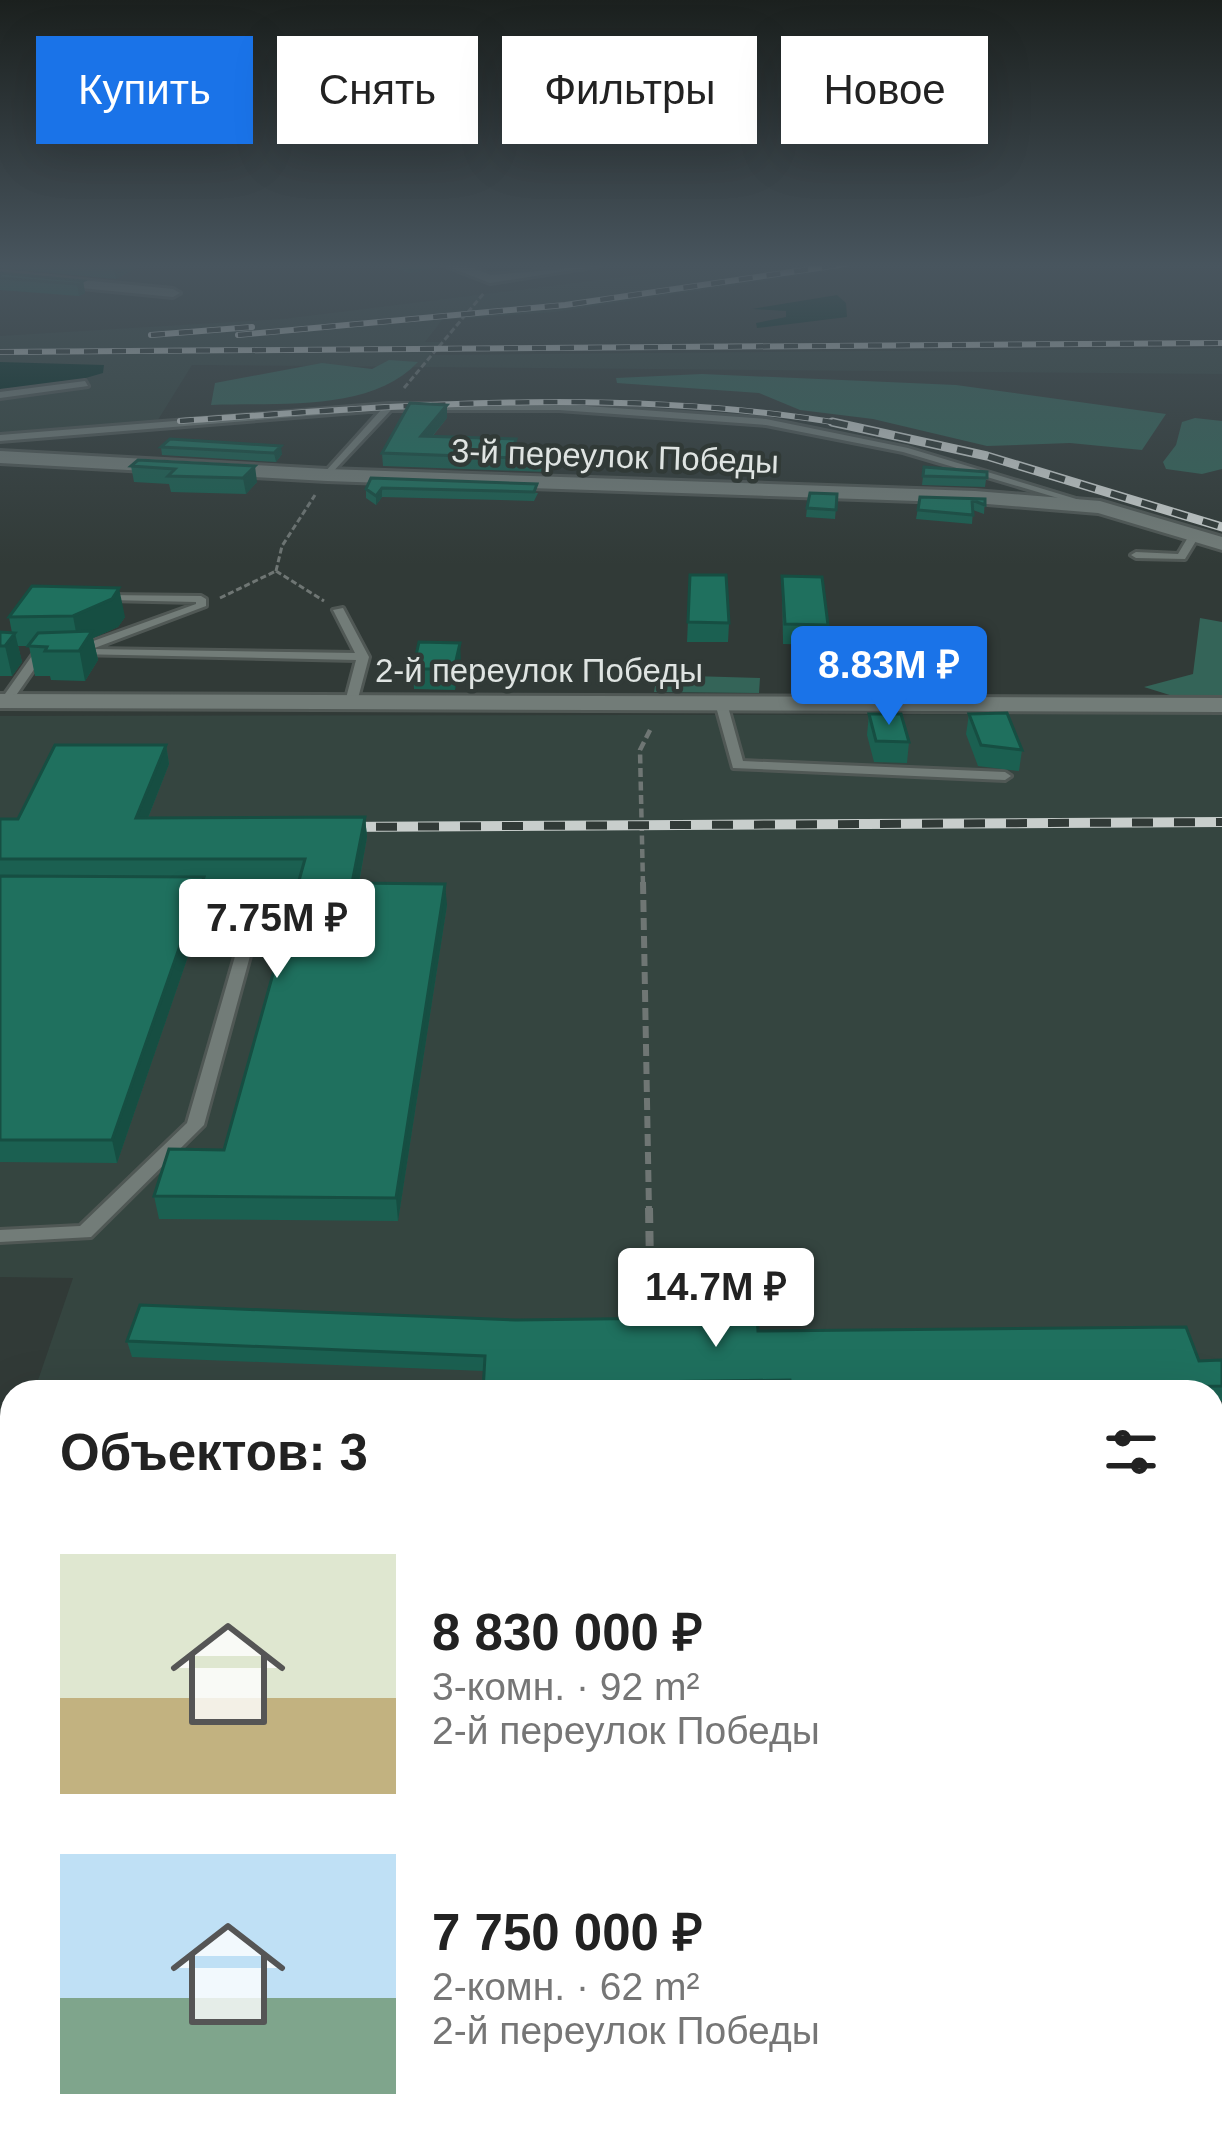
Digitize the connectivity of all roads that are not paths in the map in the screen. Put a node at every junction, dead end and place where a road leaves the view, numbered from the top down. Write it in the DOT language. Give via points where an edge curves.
graph roads {
  1 [pos="85,384"];
  2 [pos="0,395"];
  3 [pos="389,407"];
  4 [pos="0,437"];
  5 [pos="0,457"];
  6 [pos="327,475"];
  7 [pos="1100,507"];
  8 [pos="1194,536"];
  9 [pos="1222,544"];
  10 [pos="1136,555"];
  11 [pos="109,597"];
  12 [pos="339,610"];
  13 [pos="65,652"];
  14 [pos="19,655"];
  15 [pos="38,655"];
  16 [pos="364,657"];
  17 [pos="3,701"];
  18 [pos="351,702"];
  19 [pos="721,704"];
  20 [pos="1222,705"];
  21 [pos="1006,776"];
  22 [pos="166,890"];
  23 [pos="0,1236"];
  1 -- 2 [label="lane"];
  3 -- 4 [label="lane"];
  3 -- 6 [label="lane"];
  3 -- 7 [label="lane" via="559,407 766,422 905,449"];
  5 -- 6 [label="street, 3-й переулок Победы"];
  6 -- 7 [label="street, 3-й переулок Победы"];
  7 -- 8 [label="street, 3-й переулок Победы"];
  8 -- 9 [label="street, 3-й переулок Победы"];
  8 -- 10 [label="lane" via="1181,557"];
  11 -- 13 [label="lane" via="201,599 201,606"];
  12 -- 16 [label="lane"];
  13 -- 15 [label="lane"];
  13 -- 16 [label="lane"];
  14 -- 15 [label="lane"];
  15 -- 17 [label="lane"];
  16 -- 18 [label="lane"];
  17 -- 18 [label="street, 2-й переулок Победы"];
  18 -- 19 [label="street, 2-й переулок Победы"];
  19 -- 20 [label="street, 2-й переулок Победы"];
  19 -- 21 [label="lane" via="738,765"];
  22 -- 23 [label="lane" via="261,890 195,1126 85,1232"];
}
